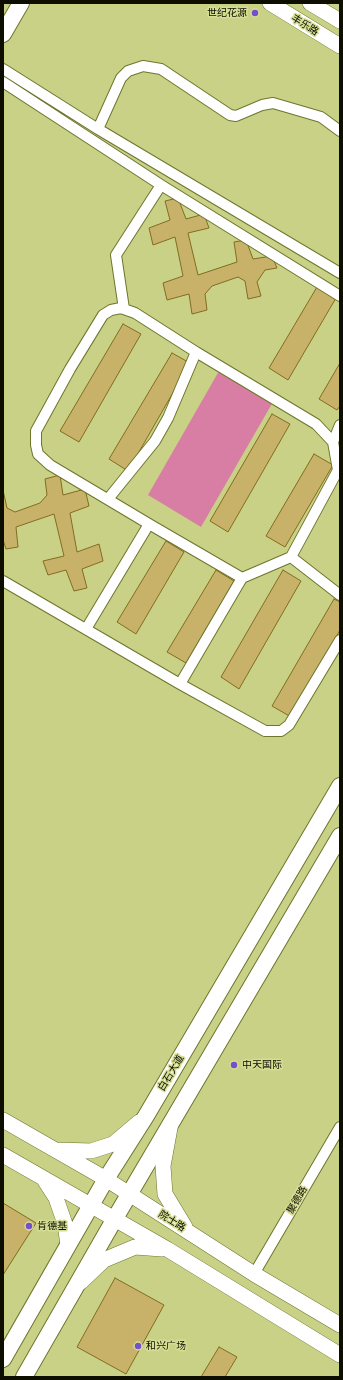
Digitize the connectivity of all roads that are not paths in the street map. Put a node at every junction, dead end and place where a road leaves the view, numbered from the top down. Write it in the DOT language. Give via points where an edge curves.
graph roads {
  1 [pos="21,3"];
  2 [pos="270,3"];
  3 [pos="310,3"];
  4 [pos="340,21"];
  5 [pos="3,34"];
  6 [pos="340,46"];
  7 [pos="3,69"];
  8 [pos="3,82"];
  9 [pos="98,129"];
  10 [pos="340,132"];
  11 [pos="161,185"];
  12 [pos="340,273"];
  13 [pos="340,296"];
  14 [pos="124,309"];
  15 [pos="196,352"];
  16 [pos="340,425"];
  17 [pos="333,442"];
  18 [pos="108,500"];
  19 [pos="148,524"];
  20 [pos="291,557"];
  21 [pos="242,578"];
  22 [pos="3,581"];
  23 [pos="340,595"];
  24 [pos="86,629"];
  25 [pos="340,640"];
  26 [pos="180,684"];
  27 [pos="340,786"];
  28 [pos="340,836"];
  29 [pos="146,1116"];
  30 [pos="3,1120"];
  31 [pos="171,1123"];
  32 [pos="340,1127"];
  33 [pos="54,1150"];
  34 [pos="3,1155"];
  35 [pos="43,1178"];
  36 [pos="106,1179"];
  37 [pos="130,1194"];
  38 [pos="91,1206"];
  39 [pos="114,1220"];
  40 [pos="186,1230"];
  41 [pos="68,1245"];
  42 [pos="167,1249"];
  43 [pos="254,1274"];
  44 [pos="78,1285"];
  45 [pos="340,1325"];
  46 [pos="340,1355"];
  47 [pos="3,1359"];
  48 [pos="24,1377"];
  1 -- 5 [label="main road"];
  2 -- 6 [label="main road, 丰乐路"];
  3 -- 4 [label="main road"];
  7 -- 9 [label="street"];
  8 -- 11 [label="street"];
  9 -- 10 [label="street" via="121,78 128,71 144,66 160,69 230,115 236,116 272,103 321,117"];
  9 -- 12 [label="street"];
  11 -- 13 [label="street"];
  11 -- 14 [label="street" via="116,255"];
  14 -- 15 [label="street" via="135,313"];
  14 -- 18 [label="street" via="115,309 103,315 70,369 35,435 38,454 42,458"];
  15 -- 17 [label="street" via="316,424"];
  15 -- 18 [label="street" via="168,418 155,441"];
  16 -- 17 [label="street"];
  17 -- 20 [label="street" via="338,470"];
  18 -- 19 [label="street"];
  19 -- 21 [label="street"];
  19 -- 24 [label="street"];
  20 -- 21 [label="street"];
  20 -- 23 [label="street"];
  21 -- 26 [label="street"];
  22 -- 24 [label="street"];
  24 -- 26 [label="street"];
  25 -- 26 [label="street" via="289,726 281,731 265,731"];
  27 -- 29 [label="main road, 白石大道"];
  28 -- 31 [label="main road"];
  29 -- 33 [label="main road" via="114,1144 91,1151"];
  29 -- 36 [label="main road, 白石大道"];
  30 -- 33 [label="main road, 院士路"];
  31 -- 37 [label="main road"];
  31 -- 40 [label="main road" via="163,1166 165,1194"];
  32 -- 43 [label="street, 聚德路"];
  33 -- 36 [label="main road, 院士路"];
  34 -- 35 [label="main road"];
  35 -- 38 [label="main road"];
  35 -- 41 [label="main road" via="56,1198 65,1224"];
  36 -- 37 [label="main road, 院士路"];
  36 -- 38 [label="main road, 白石大道"];
  37 -- 39 [label="main road"];
  37 -- 40 [label="main road, 院士路"];
  38 -- 39 [label="main road"];
  38 -- 41 [label="main road, 白石大道"];
  39 -- 42 [label="main road"];
  39 -- 44 [label="main road"];
  40 -- 43 [label="main road, 院士路"];
  41 -- 47 [label="main road, 白石大道"];
  42 -- 44 [label="main road" via="135,1247 104,1260"];
  42 -- 46 [label="main road"];
  43 -- 45 [label="main road, 院士路"];
  44 -- 48 [label="main road"];
}
